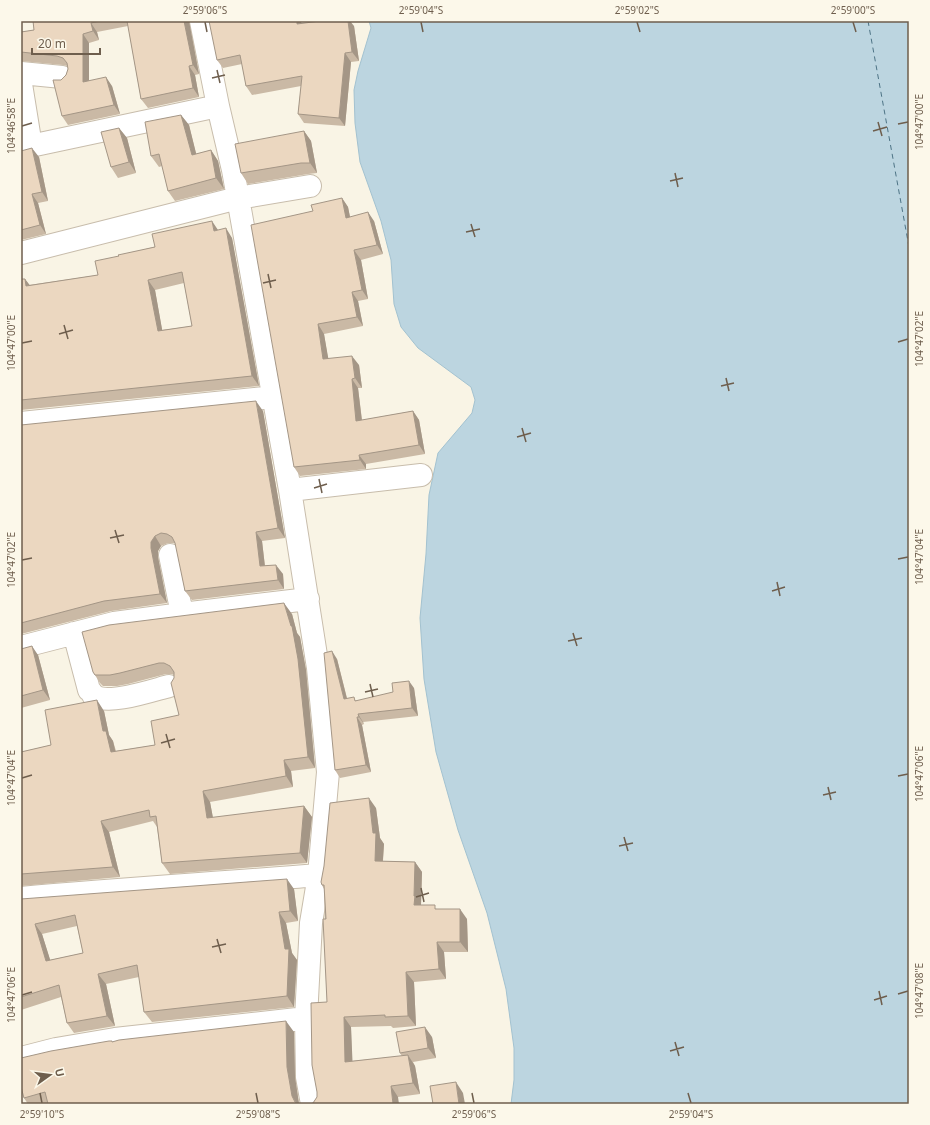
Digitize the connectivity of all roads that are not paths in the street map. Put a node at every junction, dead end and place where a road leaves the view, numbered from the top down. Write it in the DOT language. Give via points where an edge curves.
graph roads {
  1 [pos="201,21"];
  2 [pos="21,73"];
  3 [pos="62,76"];
  4 [pos="21,84"];
  5 [pos="218,106"];
  6 [pos="26,147"];
  7 [pos="310,186"];
  8 [pos="238,198"];
  9 [pos="21,253"];
  10 [pos="273,397"];
  11 [pos="21,423"];
  12 [pos="421,475"];
  13 [pos="290,490"];
  14 [pos="170,555"];
  15 [pos="308,599"];
  16 [pos="182,614"];
  17 [pos="74,633"];
  18 [pos="21,647"];
  19 [pos="169,686"];
  20 [pos="319,875"];
  21 [pos="21,898"];
  22 [pos="306,1018"];
  23 [pos="21,1058"];
  24 [pos="312,1104"];
  1 -- 5 [label="street"];
  2 -- 3 [label="street"];
  4 -- 6 [label="street"];
  5 -- 6 [label="street"];
  5 -- 8 [label="street"];
  7 -- 8 [label="street"];
  8 -- 9 [label="street"];
  8 -- 10 [label="street"];
  10 -- 11 [label="street"];
  10 -- 13 [label="street"];
  12 -- 13 [label="street"];
  13 -- 15 [label="street"];
  14 -- 16 [label="street"];
  15 -- 16 [label="street"];
  15 -- 20 [label="street" via="318,668 328,772"];
  16 -- 17 [label="street"];
  17 -- 18 [label="street"];
  17 -- 19 [label="street" via="89,690 93,695 107,700"];
  20 -- 21 [label="street"];
  20 -- 22 [label="street" via="311,923"];
  22 -- 23 [label="street" via="115,1039"];
  22 -- 24 [label="street" via="307,1077"];
}
